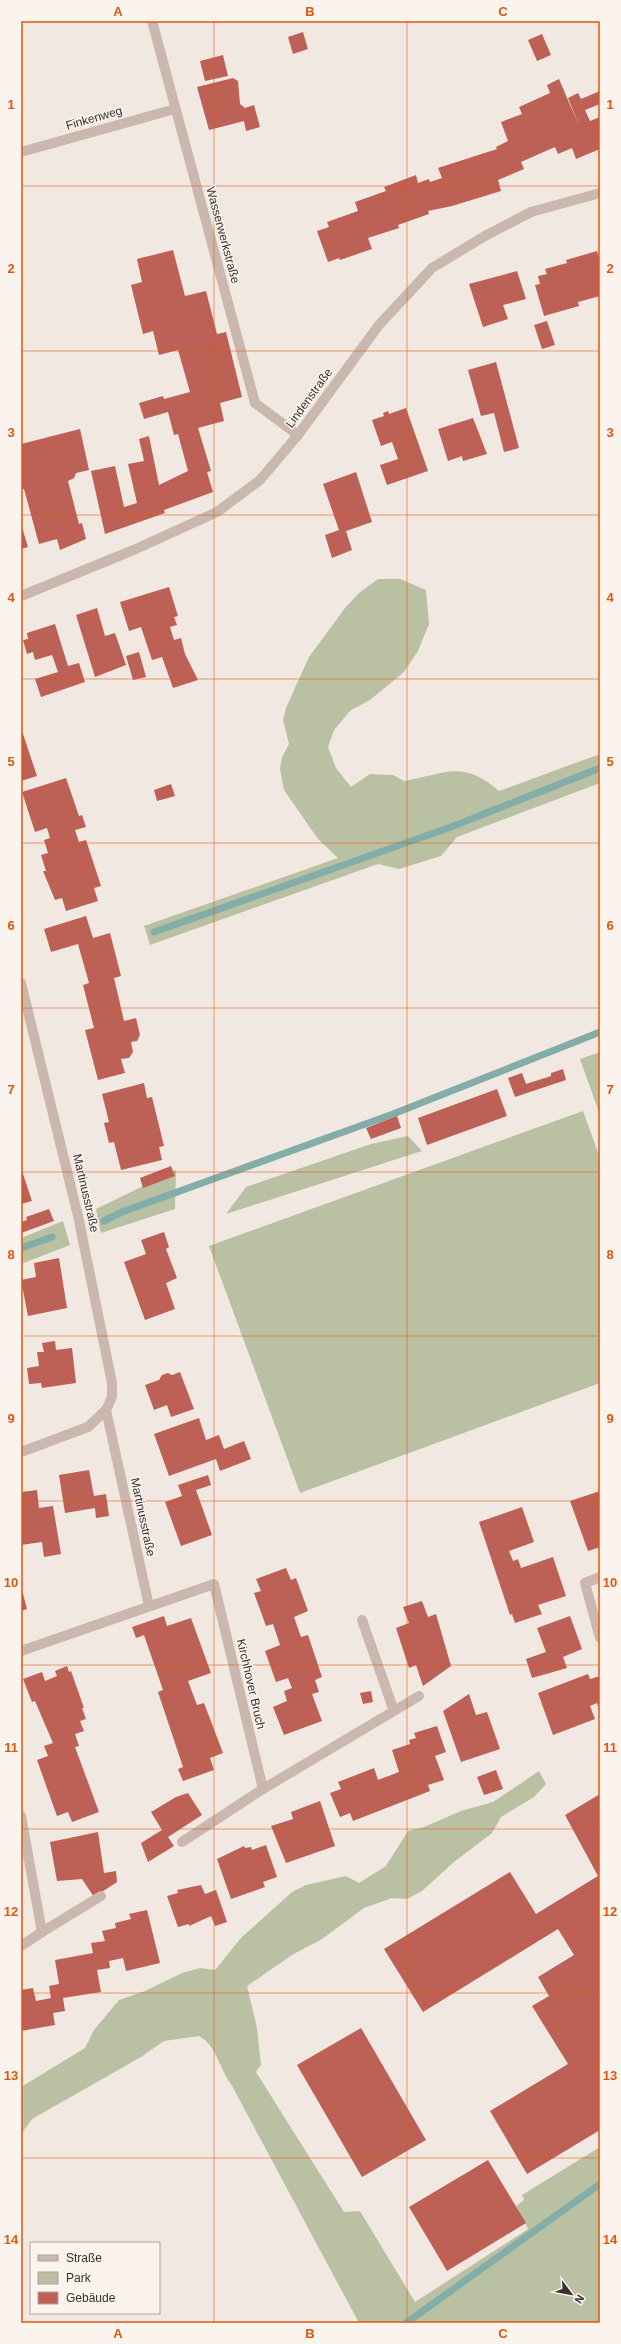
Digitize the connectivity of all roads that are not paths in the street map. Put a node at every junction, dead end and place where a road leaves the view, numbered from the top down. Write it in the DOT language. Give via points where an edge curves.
graph roads {
  1 [pos="152,21"];
  2 [pos="175,109"];
  3 [pos="21,152"];
  4 [pos="600,193"];
  5 [pos="298,435"];
  6 [pos="21,596"];
  7 [pos="21,983"];
  8 [pos="106,1410"];
  9 [pos="21,1452"];
  10 [pos="600,1577"];
  11 [pos="149,1606"];
  12 [pos="362,1620"];
  13 [pos="600,1638"];
  14 [pos="21,1651"];
  15 [pos="419,1696"];
  16 [pos="394,1711"];
  17 [pos="263,1789"];
  18 [pos="21,1816"];
  19 [pos="182,1842"];
  20 [pos="101,1896"];
  21 [pos="42,1932"];
  22 [pos="21,1946"];
  1 -- 2 [label="street, Wasserwerkstraße"];
  2 -- 3 [label="street, Finkenweg"];
  2 -- 5 [label="street, Wasserwerkstraße" via="255,403"];
  4 -- 5 [label="street, Lindenstraße" via="531,212 432,268 378,325"];
  5 -- 6 [label="street, Lindenstraße" via="260,480 217,512 136,549"];
  7 -- 8 [label="street, Martinusstraße" via="78,1216 112,1383 112,1397"];
  8 -- 9 [label="street, Martinusstraße" via="88,1427"];
  8 -- 11 [label="street, Martinusstraße"];
  10 -- 13 [label="street" via="585,1583"];
  11 -- 14 [label="street"];
  11 -- 17 [label="street, Kirchhover Bruch" via="214,1584"];
  12 -- 16 [label="street"];
  15 -- 16 [label="street"];
  16 -- 17 [label="street"];
  17 -- 19 [label="street"];
  18 -- 21 [label="street"];
  20 -- 21 [label="street"];
  21 -- 22 [label="street"];
}
